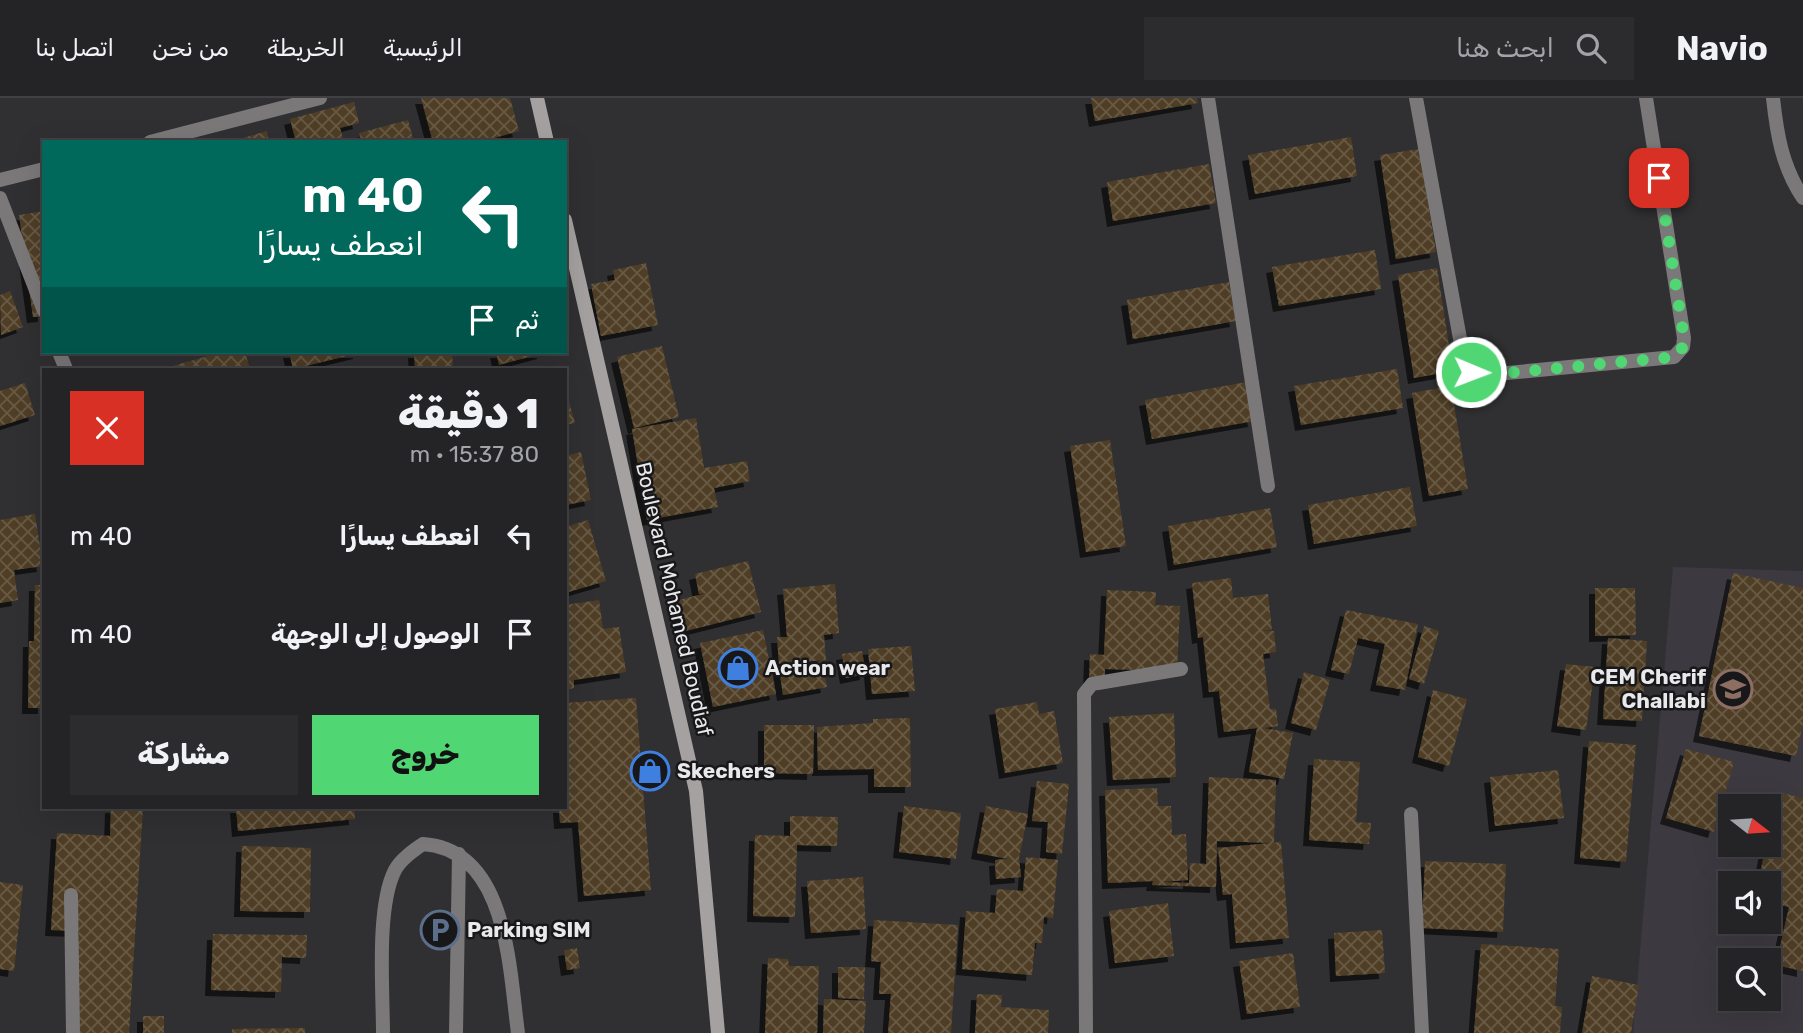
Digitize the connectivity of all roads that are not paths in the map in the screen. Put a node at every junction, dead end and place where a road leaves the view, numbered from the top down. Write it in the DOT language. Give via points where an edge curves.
graph roads {
  1 [pos="320,98"];
  2 [pos="537,98"];
  3 [pos="1208,98"];
  4 [pos="1416,98"];
  5 [pos="1646,98"];
  6 [pos="1773,98"];
  7 [pos="158,140"];
  8 [pos="547,140"];
  9 [pos="42,170"];
  10 [pos="0,180"];
  11 [pos="0,198"];
  12 [pos="1803,198"];
  13 [pos="567,229"];
  14 [pos="42,306"];
  15 [pos="1268,486"];
  16 [pos="1181,669"];
  17 [pos="1411,814"];
  18 [pos="459,854"];
  19 [pos="71,895"];
  20 [pos="73,1033"];
  21 [pos="383,1033"];
  22 [pos="456,1033"];
  23 [pos="518,1033"];
  24 [pos="718,1033"];
  25 [pos="1086,1033"];
  26 [pos="1422,1033"];
  1 -- 7 [label="street"];
  2 -- 8 [label="main road"];
  3 -- 15 [label="street"];
  4 -- 5 [label="street" via="1465,366 1486,375 1674,357 1683,347"];
  6 -- 12 [label="street" via="1777,139 1788,175"];
  9 -- 10 [label="street"];
  11 -- 14 [label="street"];
  13 -- 24 [label="main road, Boulevard Mohamed Boudiaf" via="696,791"];
  16 -- 25 [label="street" via="1092,684 1084,694"];
  17 -- 26 [label="street"];
  18 -- 21 [label="street" via="442,846 423,845 395,869 384,917"];
  18 -- 22 [label="street"];
  18 -- 23 [label="street" via="480,874 499,918"];
  19 -- 20 [label="street"];
}
